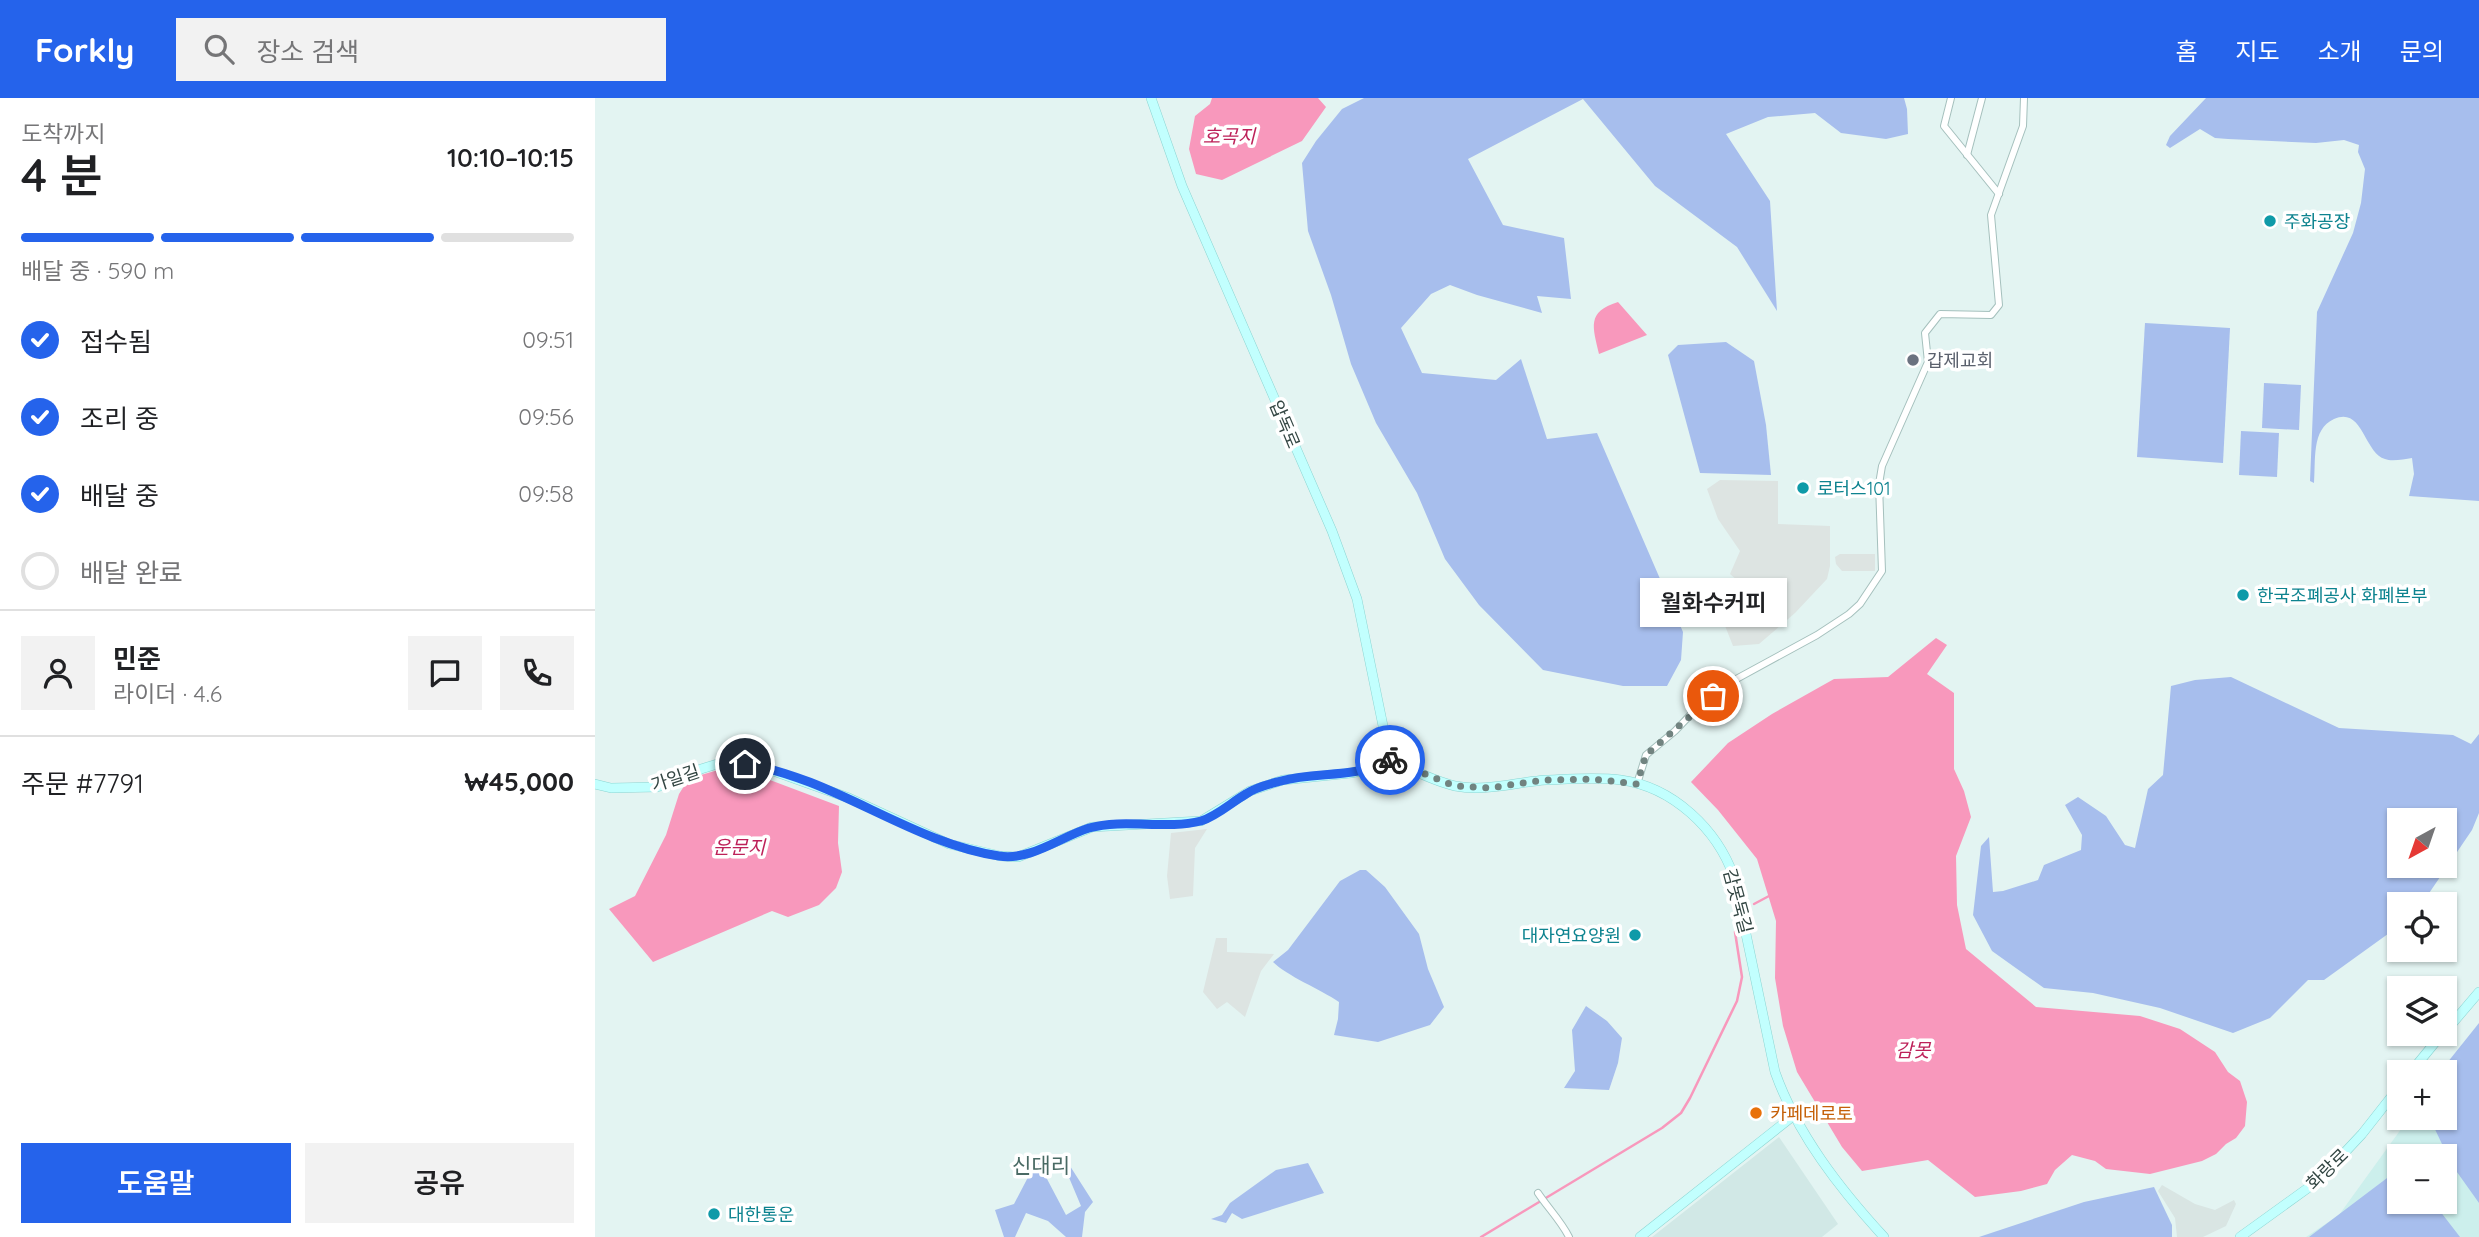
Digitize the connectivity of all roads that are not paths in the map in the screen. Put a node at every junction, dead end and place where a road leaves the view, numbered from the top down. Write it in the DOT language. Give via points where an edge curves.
graph roads {
  1 [pos="1150,98"];
  2 [pos="1951,98"];
  3 [pos="1982,98"];
  4 [pos="2024,98"];
  5 [pos="1967,155"];
  6 [pos="1999,194"];
  7 [pos="1390,760"];
  8 [pos="595,784"];
  9 [pos="1637,784"];
  10 [pos="2479,992"];
  11 [pos="2457,1018"];
  12 [pos="2433,1046"];
  13 [pos="2421,1060"];
  14 [pos="2387,1102"];
  15 [pos="1793,1116"];
  16 [pos="1538,1193"];
  17 [pos="1569,1237"];
  18 [pos="1640,1237"];
  19 [pos="1884,1237"];
  20 [pos="2240,1237"];
  1 -- 7 [label="street, 압독로" via="1182,186 1332,531 1356,599"];
  2 -- 5 [label="street" via="1944,126"];
  3 -- 5 [label="street"];
  4 -- 6 [label="street" via="2023,126"];
  5 -- 6 [label="street"];
  6 -- 9 [label="street" via="1991,215 1999,305 1991,315 1940,314 1925,333 1928,362 1882,466 1882,571 1849,614 1729,683 1697,708 1646,755"];
  7 -- 8 [label="street, 가일길" via="1351,773 1283,780 1249,791 1201,821 1092,827 1018,857 949,844 849,798 762,767 727,761 657,787"];
  7 -- 9 [label="street, 감못둑길" via="1455,786 1489,788 1593,779"];
  9 -- 15 [label="street, 감못둑길" via="1667,797 1695,817 1722,848 1734,877 1775,1072"];
  10 -- 11 [label="street"];
  12 -- 13 [label="street"];
  14 -- 20 [label="street, 화랑로" via="2319,1180"];
  15 -- 18 [label="street"];
  15 -- 19 [label="street, 감못둑길" via="1856,1208"];
  16 -- 17 [label="street"];
}
